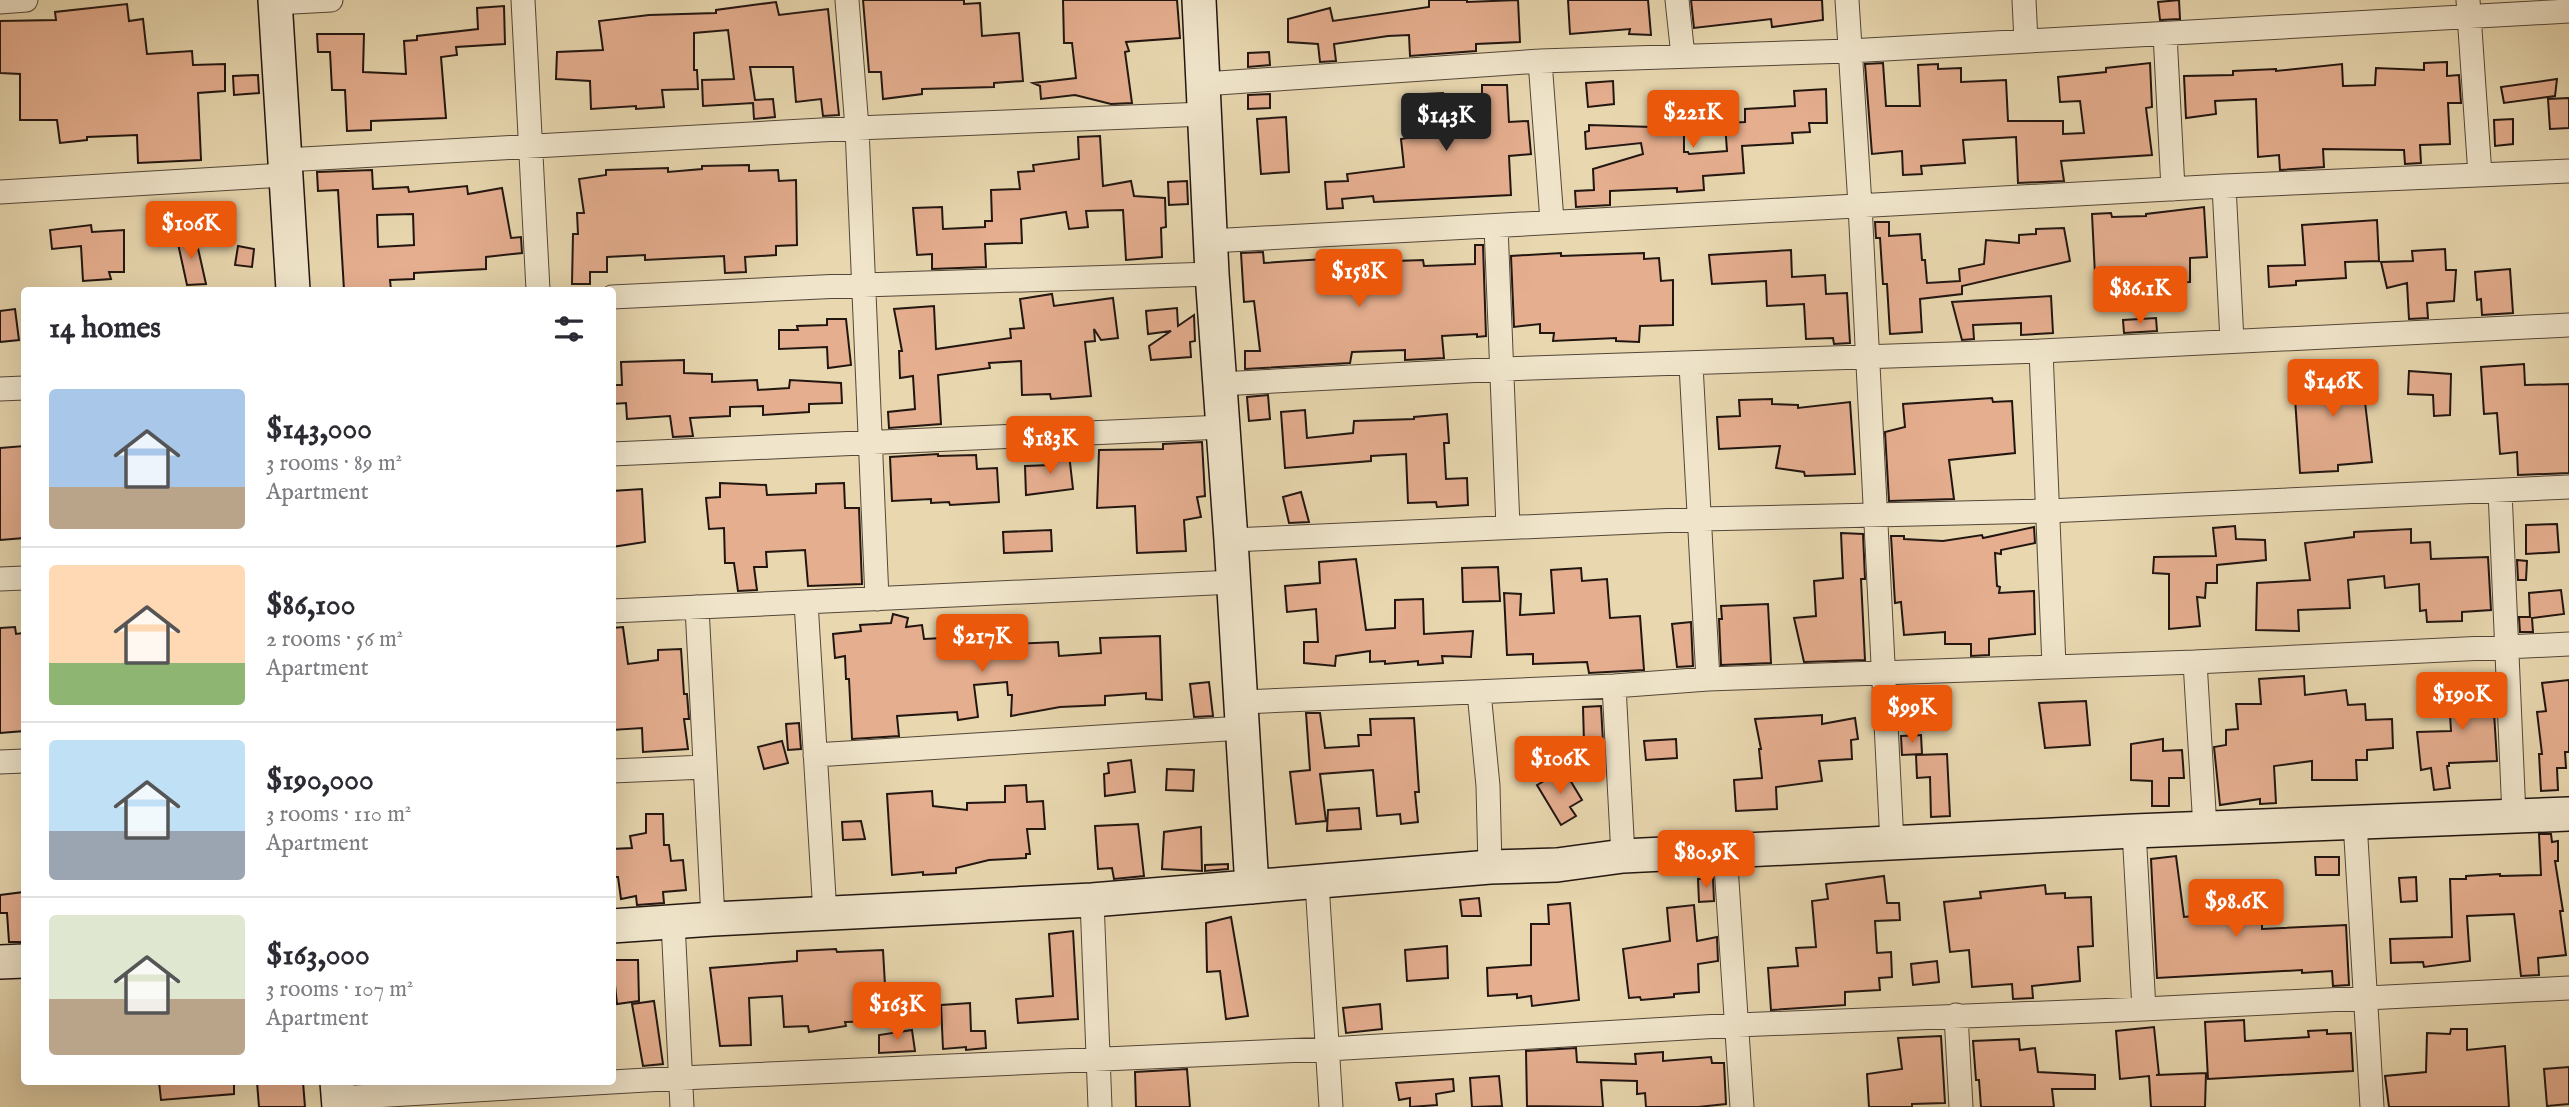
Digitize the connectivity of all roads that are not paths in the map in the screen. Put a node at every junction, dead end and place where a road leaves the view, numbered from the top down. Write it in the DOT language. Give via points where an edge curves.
graph roads {
  1 [pos="26,0"];
  2 [pos="331,0"];
  3 [pos="523,0"];
  4 [pos="847,0"];
  5 [pos="1199,0"];
  6 [pos="1677,0"];
  7 [pos="1847,0"];
  8 [pos="2024,0"];
  9 [pos="0,2"];
  10 [pos="275,2"];
  11 [pos="2468,8"];
  12 [pos="2569,11"];
  13 [pos="2165,34"];
  14 [pos="2026,41"];
  15 [pos="1849,51"];
  16 [pos="1683,56"];
  17 [pos="1540,61"];
  18 [pos="1205,99"];
  19 [pos="857,128"];
  20 [pos="531,146"];
  21 [pos="285,167"];
  22 [pos="2569,171"];
  23 [pos="2480,175"];
  24 [pos="2224,186"];
  25 [pos="2172,189"];
  26 [pos="0,192"];
  27 [pos="1860,205"];
  28 [pos="1552,221"];
  29 [pos="1496,226"];
  30 [pos="1210,241"];
  31 [pos="1212,274"];
  32 [pos="863,285"];
  33 [pos="293,287"];
  34 [pos="538,287"];
  35 [pos="616,297"];
  36 [pos="2569,325"];
  37 [pos="2232,341"];
  38 [pos="2041,351"];
  39 [pos="1867,356"];
  40 [pos="1691,365"];
  41 [pos="1503,369"];
  42 [pos="1220,384"];
  43 [pos="21,388"];
  44 [pos="0,389"];
  45 [pos="1223,427"];
  46 [pos="869,443"];
  47 [pos="616,454"];
  48 [pos="2569,487"];
  49 [pos="2500,491"];
  50 [pos="2048,511"];
  51 [pos="1876,515"];
  52 [pos="1701,519"];
  53 [pos="1508,527"];
  54 [pos="1231,540"];
  55 [pos="21,578"];
  56 [pos="0,579"];
  57 [pos="1234,582"];
  58 [pos="877,599"];
  59 [pos="806,602"];
  60 [pos="698,607"];
  61 [pos="616,611"];
  62 [pos="2569,644"];
  63 [pos="2508,647"];
  64 [pos="2195,662"];
  65 [pos="2054,666"];
  66 [pos="1884,673"];
  67 [pos="1708,679"];
  68 [pos="1614,686"];
  69 [pos="1479,692"];
  70 [pos="1242,715"];
  71 [pos="815,755"];
  72 [pos="21,761"];
  73 [pos="0,762"];
  74 [pos="705,766"];
  75 [pos="616,771"];
  76 [pos="2569,814"];
  77 [pos="2514,816"];
  78 [pos="2355,822"];
  79 [pos="2206,828"];
  80 [pos="2134,831"];
  81 [pos="1892,843"];
  82 [pos="1725,851"];
  83 [pos="1623,856"];
  84 [pos="1490,867"];
  85 [pos="1317,883"];
  86 [pos="1252,887"];
  87 [pos="1092,900"];
  88 [pos="825,914"];
  89 [pos="713,919"];
  90 [pos="673,922"];
  91 [pos="616,926"];
  92 [pos="21,961"];
  93 [pos="0,962"];
  94 [pos="2569,988"];
  95 [pos="2365,998"];
  96 [pos="2144,1009"];
  97 [pos="1956,1015"];
  98 [pos="1737,1025"];
  99 [pos="1328,1049"];
  100 [pos="1097,1058"];
  101 [pos="681,1078"];
  102 [pos="616,1081"];
  103 [pos="540,1085"];
  104 [pos="338,1095"];
  105 [pos="682,1107"];
  106 [pos="1100,1107"];
  107 [pos="1331,1107"];
  108 [pos="1742,1107"];
  109 [pos="1961,1107"];
  110 [pos="2372,1107"];
  1 -- 9 [label="street"];
  2 -- 10 [label="street"];
  3 -- 20 [label="street"];
  4 -- 19 [label="street"];
  5 -- 18 [label="street"];
  6 -- 16 [label="street"];
  7 -- 15 [label="street"];
  8 -- 14 [label="street"];
  10 -- 21 [label="street"];
  11 -- 12 [label="street"];
  11 -- 13 [label="street"];
  11 -- 23 [label="street"];
  13 -- 14 [label="street"];
  13 -- 25 [label="street"];
  14 -- 15 [label="street"];
  15 -- 16 [label="street"];
  15 -- 27 [label="street"];
  16 -- 17 [label="street"];
  17 -- 18 [label="street"];
  17 -- 28 [label="street"];
  18 -- 19 [label="street"];
  18 -- 30 [label="street"];
  19 -- 20 [label="street"];
  19 -- 32 [label="street"];
  20 -- 21 [label="street"];
  20 -- 34 [label="street"];
  21 -- 26 [label="street"];
  21 -- 33 [label="street"];
  22 -- 23 [label="street"];
  23 -- 24 [label="street"];
  24 -- 25 [label="street"];
  24 -- 37 [label="street"];
  25 -- 27 [label="street"];
  27 -- 28 [label="street"];
  27 -- 39 [label="street"];
  28 -- 29 [label="street"];
  29 -- 30 [label="street"];
  29 -- 41 [label="street"];
  30 -- 31 [label="street"];
  31 -- 32 [label="street"];
  31 -- 42 [label="street"];
  32 -- 35 [label="street"];
  32 -- 46 [label="street"];
  36 -- 37 [label="street"];
  37 -- 38 [label="street"];
  38 -- 39 [label="street"];
  38 -- 50 [label="street"];
  39 -- 40 [label="street"];
  39 -- 51 [label="street"];
  40 -- 41 [label="street"];
  40 -- 52 [label="street"];
  41 -- 42 [label="street"];
  41 -- 53 [label="street"];
  42 -- 45 [label="street"];
  43 -- 44 [label="street"];
  45 -- 46 [label="street"];
  45 -- 54 [label="street"];
  46 -- 47 [label="street"];
  46 -- 58 [label="street"];
  48 -- 49 [label="street"];
  49 -- 50 [label="street"];
  49 -- 63 [label="street"];
  50 -- 51 [label="street"];
  50 -- 65 [label="street"];
  51 -- 52 [label="street"];
  51 -- 66 [label="street"];
  52 -- 53 [label="street"];
  52 -- 67 [label="street"];
  53 -- 54 [label="street"];
  54 -- 57 [label="street"];
  55 -- 56 [label="street"];
  57 -- 58 [label="street"];
  57 -- 70 [label="street"];
  58 -- 59 [label="street"];
  59 -- 60 [label="street"];
  59 -- 71 [label="street"];
  60 -- 61 [label="street"];
  60 -- 74 [label="street"];
  62 -- 63 [label="street"];
  63 -- 64 [label="street"];
  63 -- 77 [label="street"];
  64 -- 65 [label="street"];
  64 -- 79 [label="street"];
  65 -- 66 [label="street"];
  66 -- 67 [label="street"];
  66 -- 81 [label="street"];
  67 -- 68 [label="street"];
  68 -- 69 [label="street"];
  68 -- 83 [label="street"];
  69 -- 70 [label="street"];
  69 -- 84 [label="street"];
  70 -- 71 [label="street"];
  70 -- 86 [label="street"];
  71 -- 88 [label="street"];
  72 -- 73 [label="street"];
  74 -- 75 [label="street"];
  74 -- 89 [label="street"];
  76 -- 77 [label="street"];
  77 -- 78 [label="street"];
  78 -- 79 [label="street"];
  78 -- 95 [label="street"];
  79 -- 80 [label="street"];
  80 -- 81 [label="street"];
  80 -- 96 [label="street"];
  81 -- 82 [label="street"];
  82 -- 83 [label="street"];
  82 -- 98 [label="street"];
  83 -- 84 [label="street"];
  84 -- 85 [label="street"];
  85 -- 86 [label="street"];
  85 -- 99 [label="street"];
  86 -- 87 [label="street"];
  87 -- 88 [label="street"];
  87 -- 100 [label="street"];
  88 -- 89 [label="street"];
  89 -- 90 [label="street"];
  90 -- 91 [label="street"];
  90 -- 101 [label="street"];
  92 -- 93 [label="street"];
  94 -- 95 [label="street"];
  95 -- 96 [label="street"];
  95 -- 110 [label="street"];
  96 -- 97 [label="street"];
  97 -- 98 [label="street"];
  97 -- 109 [label="street"];
  98 -- 99 [label="street"];
  98 -- 108 [label="street"];
  99 -- 100 [label="street"];
  99 -- 107 [label="street"];
  100 -- 101 [label="street"];
  100 -- 106 [label="street"];
  101 -- 102 [label="street"];
  101 -- 105 [label="street"];
  103 -- 104 [label="street"];
}
